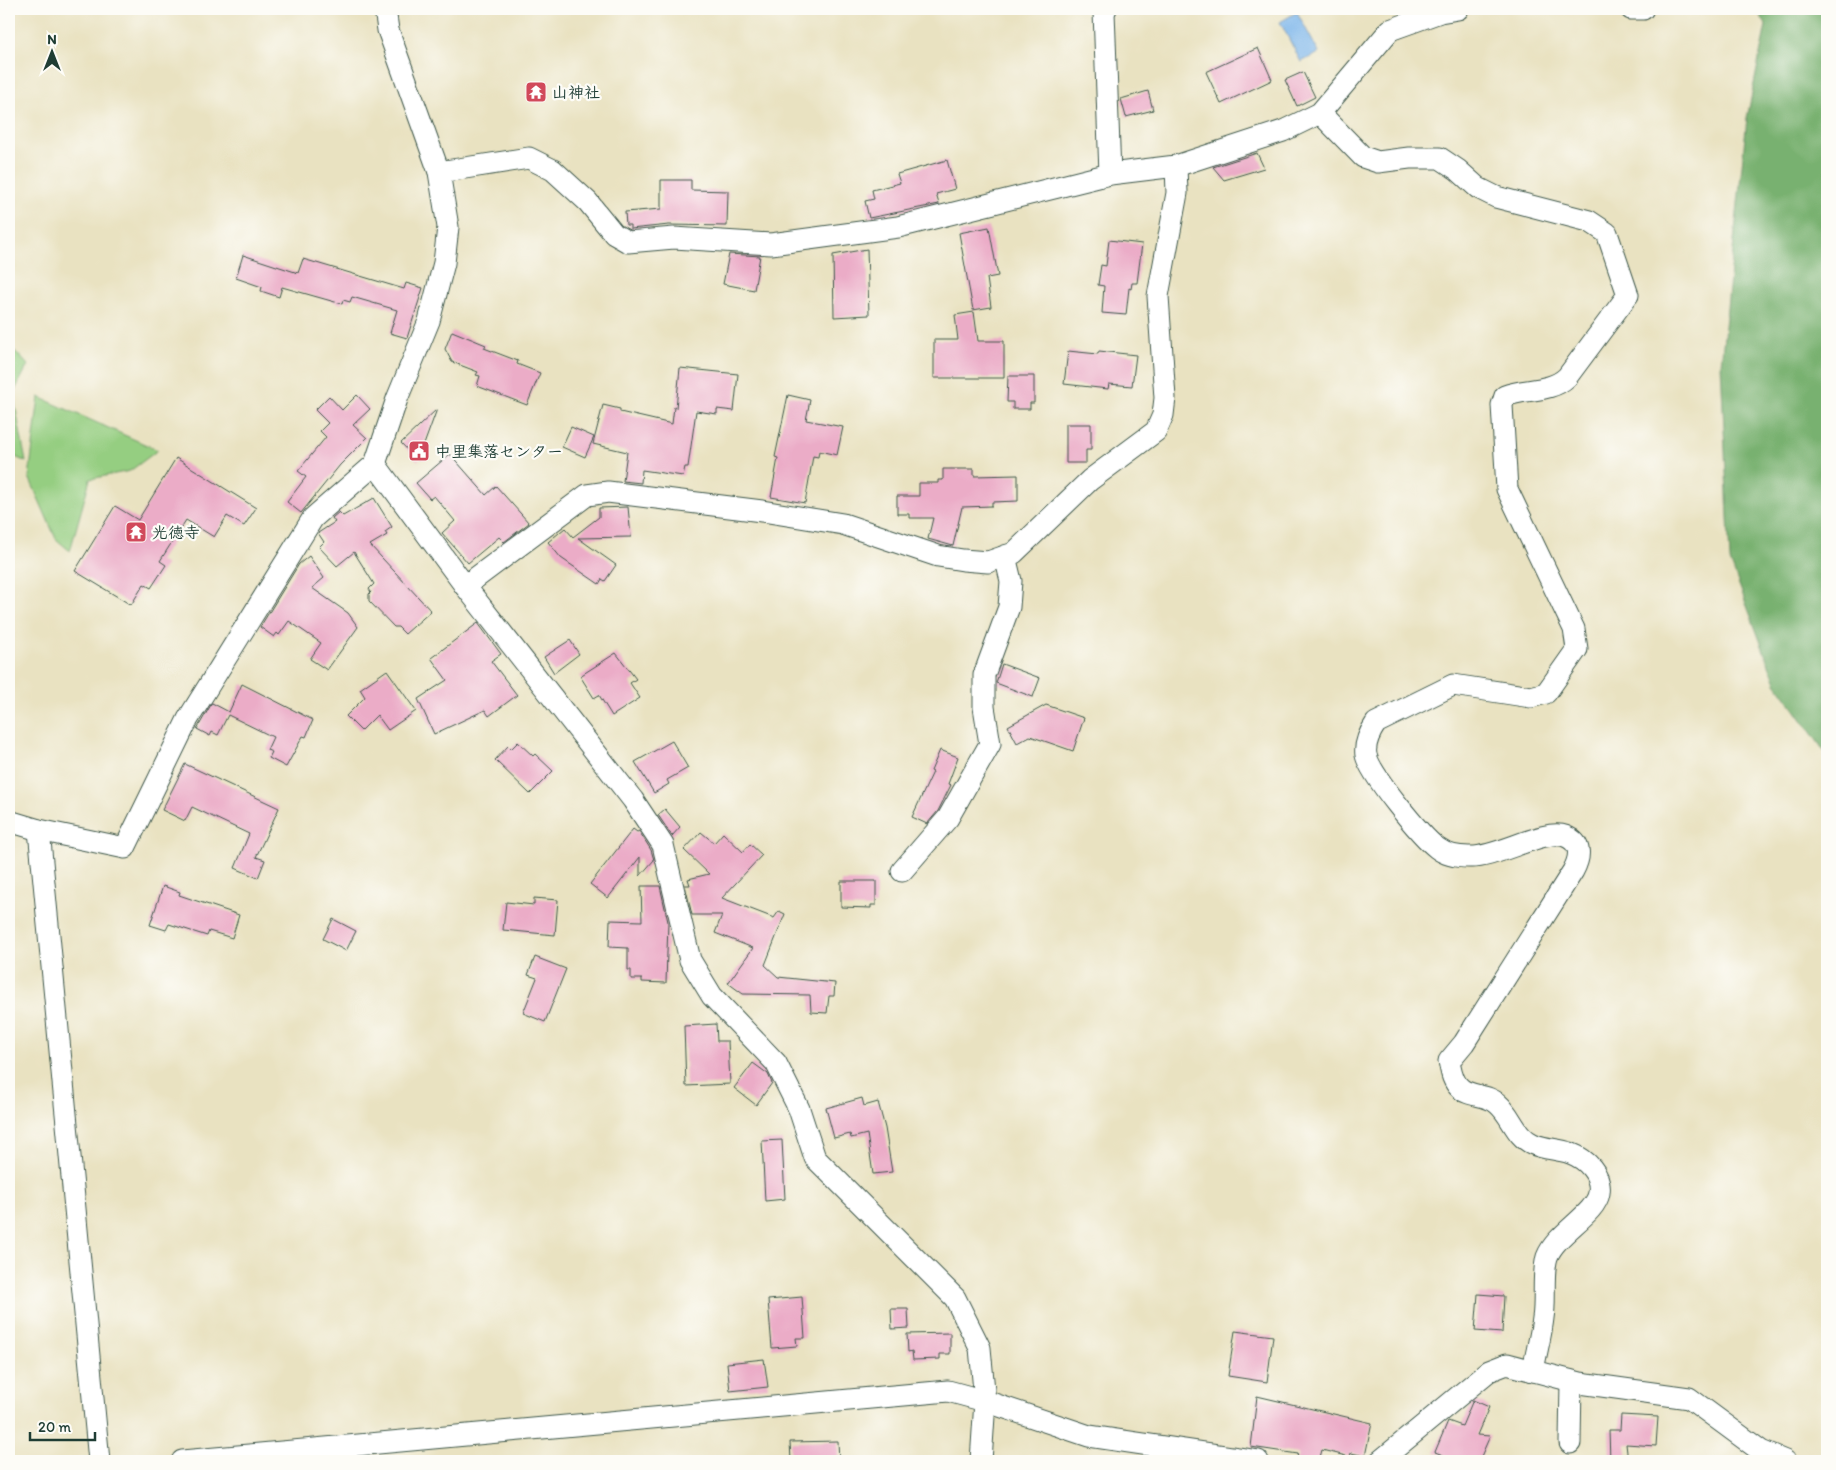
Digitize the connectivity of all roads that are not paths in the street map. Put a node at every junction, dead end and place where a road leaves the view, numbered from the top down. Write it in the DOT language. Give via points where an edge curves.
graph roads {
  1 [pos="385,9"];
  2 [pos="1106,9"];
  3 [pos="1458,9"];
  4 [pos="1631,9"];
  5 [pos="1643,9"];
  6 [pos="1320,113"];
  7 [pos="1176,166"];
  8 [pos="439,172"];
  9 [pos="1110,174"];
  10 [pos="375,464"];
  11 [pos="1005,556"];
  12 [pos="465,586"];
  13 [pos="9,821"];
  14 [pos="39,830"];
  15 [pos="902,870"];
  16 [pos="1533,1371"];
  17 [pos="1571,1381"];
  18 [pos="985,1401"];
  19 [pos="1570,1443"];
  20 [pos="99,1461"];
  21 [pos="182,1461"];
  22 [pos="981,1461"];
  23 [pos="1258,1461"];
  24 [pos="1380,1461"];
  25 [pos="1785,1461"];
  1 -- 8 [label="street" via="388,30"];
  2 -- 9 [label="street"];
  3 -- 6 [label="street" via="1390,30"];
  4 -- 5 [label="street"];
  6 -- 7 [label="street" via="1283,130"];
  6 -- 16 [label="street" via="1363,157 1378,162 1440,158 1478,188 1496,196 1589,221 1607,234 1628,295 1562,382 1512,393 1505,396 1502,405 1507,488 1574,629 1577,649 1546,693 1531,697 1453,686 1376,723 1369,735 1366,753 1370,768 1422,835 1451,855 1472,858 1550,835 1565,836 1579,850 1573,871 1464,1043 1449,1061 1454,1082 1461,1090 1498,1104 1519,1134 1532,1144 1570,1153 1587,1162 1599,1183 1599,1194 1592,1206 1554,1244 1547,1259 1543,1318"];
  7 -- 9 [label="street"];
  7 -- 11 [label="street" via="1177,193 1158,296 1165,398 1156,432 1090,480 1014,553"];
  8 -- 9 [label="street" via="529,158 553,170 588,202 614,234 628,242 674,238 771,244 898,227"];
  8 -- 10 [label="street" via="448,227 444,263 429,321"];
  10 -- 12 [label="street"];
  10 -- 14 [label="street" via="313,518 188,719 125,848"];
  11 -- 12 [label="street" via="988,562 938,556 843,524 608,492 587,495"];
  11 -- 15 [label="street" via="1011,581 1010,606 984,675 984,707 990,744 948,818"];
  12 -- 18 [label="street" via="633,800 663,845 690,960 712,996 776,1063 799,1110 815,1158 955,1298 980,1348"];
  13 -- 14 [label="street"];
  14 -- 20 [label="street"];
  16 -- 17 [label="street"];
  16 -- 24 [label="street" via="1507,1364 1489,1371"];
  17 -- 19 [label="street"];
  17 -- 25 [label="street" via="1689,1398 1761,1451"];
  18 -- 21 [label="street" via="948,1391"];
  18 -- 22 [label="street"];
  18 -- 23 [label="street" via="1089,1436"];
}
